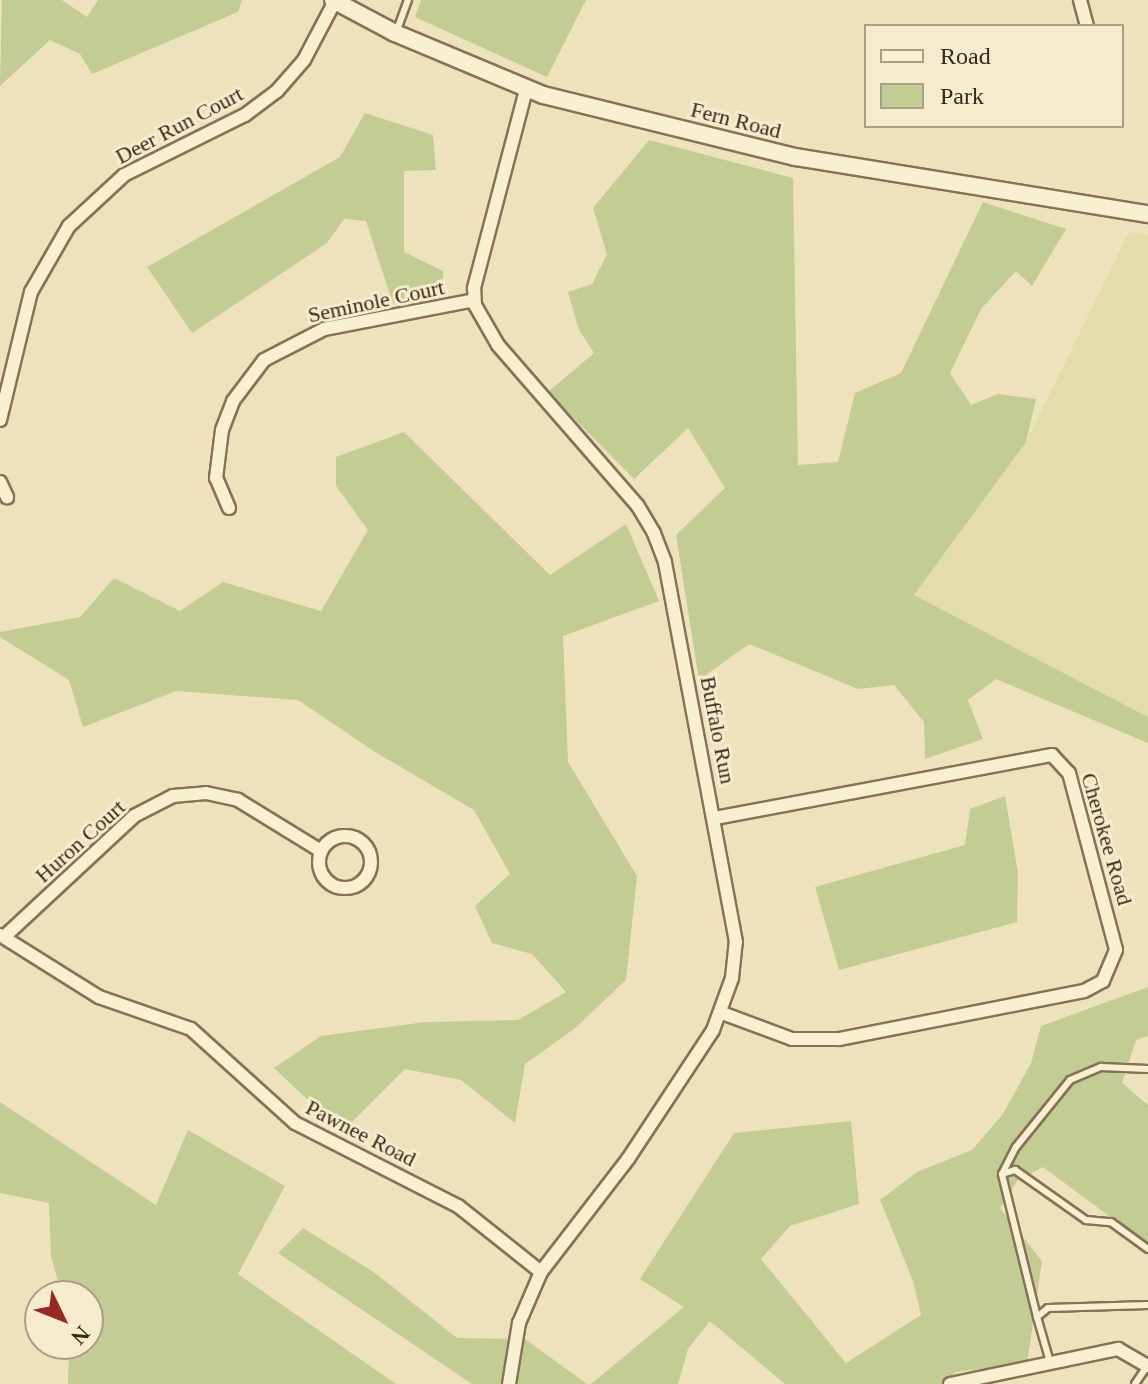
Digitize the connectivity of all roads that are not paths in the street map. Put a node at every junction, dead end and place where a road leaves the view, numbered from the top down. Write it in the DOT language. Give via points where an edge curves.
graph roads {
  1 [pos="334,0"];
  2 [pos="408,0"];
  3 [pos="1080,0"];
  4 [pos="1086,24"];
  5 [pos="395,33"];
  6 [pos="526,90"];
  7 [pos="1148,214"];
  8 [pos="474,300"];
  9 [pos="0,420"];
  10 [pos="0,482"];
  11 [pos="7,497"];
  12 [pos="229,508"];
  13 [pos="715,818"];
  14 [pos="321,851"];
  15 [pos="2,936"];
  16 [pos="722,1013"];
  17 [pos="1148,1069"];
  18 [pos="1002,1174"];
  19 [pos="1148,1249"];
  20 [pos="541,1272"];
  21 [pos="1148,1305"];
  22 [pos="1037,1317"];
  23 [pos="1050,1362"];
  24 [pos="1148,1366"];
  25 [pos="509,1384"];
  26 [pos="950,1384"];
  27 [pos="1135,1384"];
  1 -- 5 [label="street, Fern Road"];
  1 -- 9 [label="street, Deer Run Court" via="304,60 262,104 124,175 69,226 31,292"];
  2 -- 5 [label="lane"];
  3 -- 4 [label="street"];
  5 -- 6 [label="street, Fern Road"];
  6 -- 7 [label="street, Fern Road" via="795,157"];
  6 -- 8 [label="street"];
  8 -- 12 [label="street, Seminole Court" via="324,329 264,360 233,401 222,430 216,478"];
  8 -- 13 [label="street, Buffalo Run" via="498,345 637,505 654,533 665,562"];
  10 -- 11 [label="street"];
  13 -- 16 [label="street, Buffalo Run" via="736,942"];
  13 -- 16 [label="street, Cherokee Road" via="1052,755 1069,773 1116,950 1103,981 1084,991 839,1039 792,1039"];
  14 -- 14 [label="street" via="320,869 336,886 352,887 367,875 369,852 358,840 340,837"];
  14 -- 15 [label="street, Huron Court" via="238,800 206,793 173,796 134,816"];
  15 -- 20 [label="street, Pawnee Road" via="99,997 191,1029 295,1123 458,1206"];
  16 -- 20 [label="street, Buffalo Run" via="628,1159"];
  17 -- 18 [label="lane" via="1101,1067 1070,1080 1016,1147"];
  18 -- 19 [label="lane" via="1015,1170 1086,1220 1111,1222"];
  18 -- 22 [label="lane"];
  20 -- 25 [label="street, Buffalo Run" via="519,1323"];
  21 -- 22 [label="lane" via="1048,1308"];
  22 -- 23 [label="lane"];
  23 -- 24 [label="street" via="1118,1349"];
  23 -- 26 [label="street"];
  24 -- 27 [label="lane"];
}
